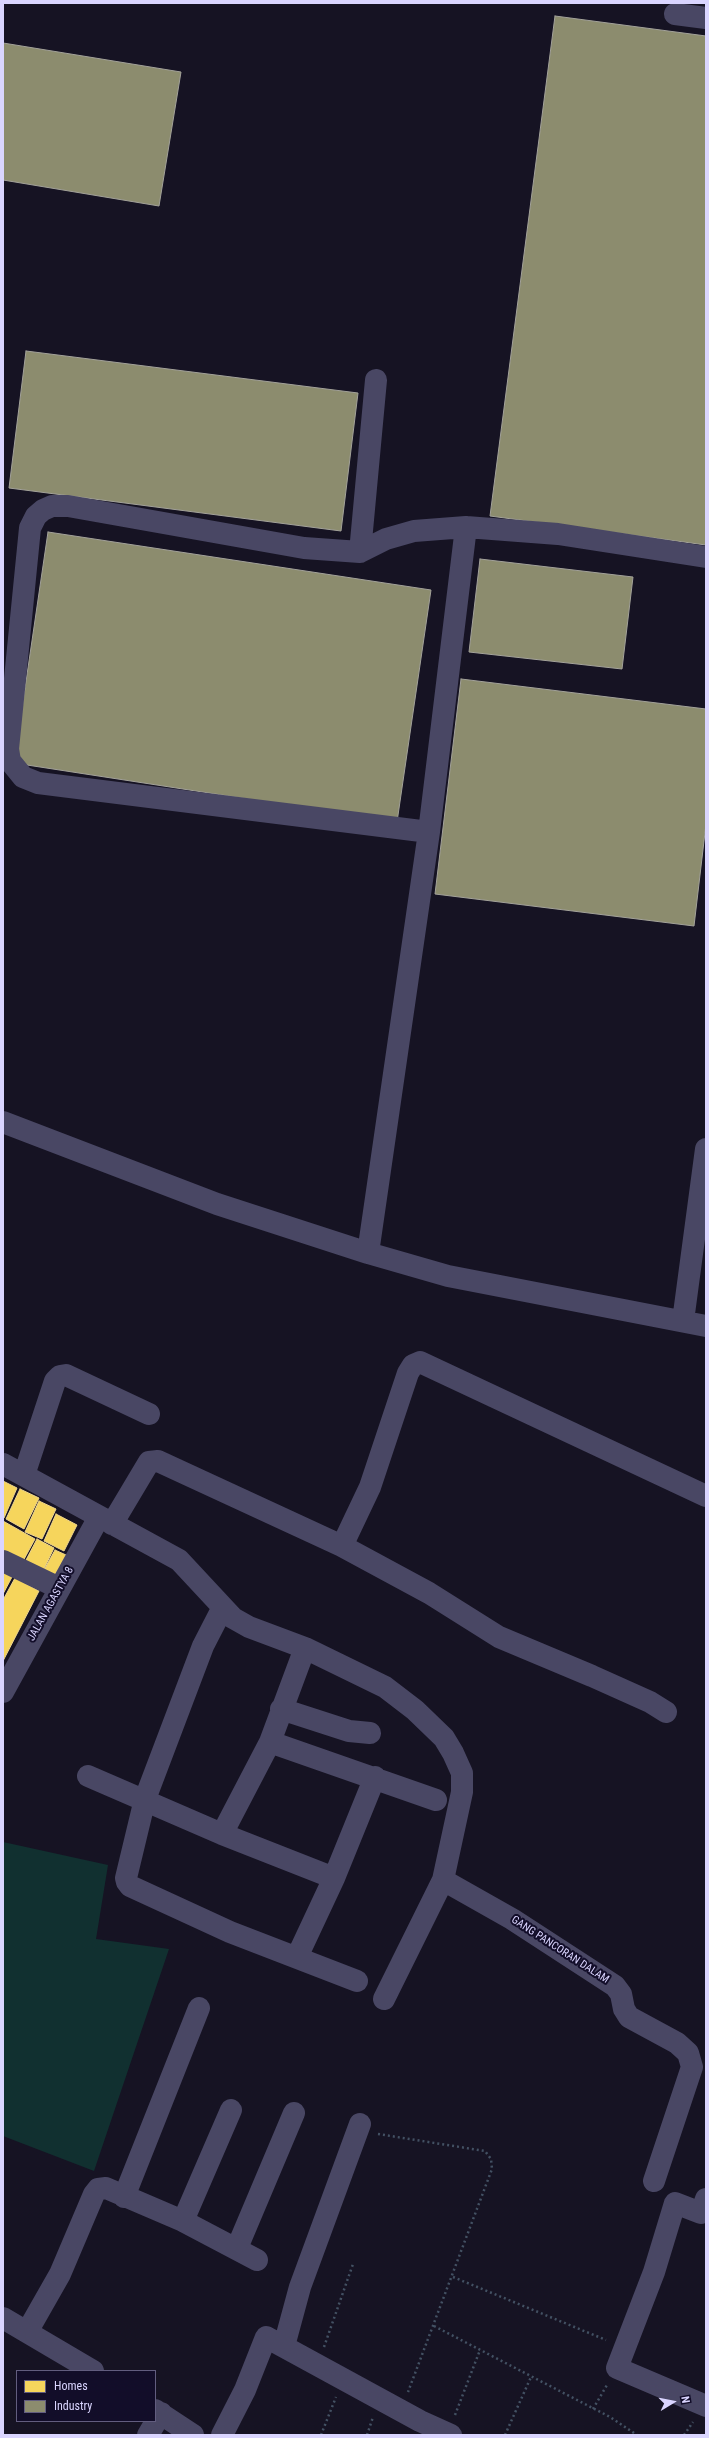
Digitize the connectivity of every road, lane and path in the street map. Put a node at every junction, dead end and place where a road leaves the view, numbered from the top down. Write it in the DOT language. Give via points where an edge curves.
graph roads {
  1 [pos="675,14"];
  2 [pos="706,18"];
  3 [pos="376,380"];
  4 [pos="466,527"];
  5 [pos="360,552"];
  6 [pos="706,557"];
  7 [pos="429,832"];
  8 [pos="3,1122"];
  9 [pos="706,1149"];
  10 [pos="368,1253"];
  11 [pos="683,1320"];
  12 [pos="706,1326"];
  13 [pos="149,1414"];
  14 [pos="3,1464"];
  15 [pos="24,1475"];
  16 [pos="706,1496"];
  17 [pos="106,1521"];
  18 [pos="342,1546"];
  19 [pos="3,1561"];
  20 [pos="59,1588"];
  21 [pos="222,1608"];
  22 [pos="304,1648"];
  23 [pos="3,1692"];
  24 [pos="281,1709"];
  25 [pos="666,1712"];
  26 [pos="370,1733"];
  27 [pos="270,1742"];
  28 [pos="88,1776"];
  29 [pos="375,1777"];
  30 [pos="145,1799"];
  31 [pos="436,1800"];
  32 [pos="222,1834"];
  33 [pos="334,1878"];
  34 [pos="443,1880"];
  35 [pos="297,1957"];
  36 [pos="357,1981"];
  37 [pos="384,2000"];
  38 [pos="199,2008"];
  39 [pos="699,2069"];
  40 [pos="231,2110"];
  41 [pos="294,2113"];
  42 [pos="360,2124"];
  43 [pos="654,2181"];
  44 [pos="124,2197"];
  45 [pos="706,2199"];
  46 [pos="183,2221"];
  47 [pos="237,2248"];
  48 [pos="257,2260"];
  49 [pos="354,2264"];
  50 [pos="453,2277"];
  51 [pos="3,2318"];
  52 [pos="434,2326"];
  53 [pos="27,2332"];
  54 [pos="284,2346"];
  55 [pos="480,2350"];
  56 [pos="621,2358"];
  57 [pos="318,2364"];
  58 [pos="91,2370"];
  59 [pos="531,2377"];
  60 [pos="344,2378"];
  61 [pos="706,2406"];
  62 [pos="401,2409"];
  63 [pos="593,2409"];
  64 [pos="158,2412"];
  65 [pos="154,2422"];
  66 [pos="449,2434"];
  67 [pos="148,2435"];
  68 [pos="193,2435"];
  69 [pos="222,2435"];
  70 [pos="321,2435"];
  71 [pos="505,2435"];
  72 [pos="637,2435"];
  1 -- 2 [label="street"];
  3 -- 5 [label="street"];
  4 -- 5 [label="street" via="414,531 386,539"];
  4 -- 6 [label="street" via="558,534"];
  4 -- 7 [label="street"];
  5 -- 7 [label="street" via="304,548 68,506 52,506 44,510 36,516 30,528 8,749 10,761 24,777 38,783"];
  7 -- 10 [label="street"];
  8 -- 10 [label="street" via="217,1204"];
  9 -- 11 [label="street"];
  10 -- 11 [label="street" via="448,1276"];
  11 -- 12 [label="street"];
  13 -- 15 [label="street" via="66,1375 60,1376 55,1381"];
  14 -- 15 [label="street"];
  15 -- 17 [label="street"];
  16 -- 18 [label="street" via="420,1362 413,1365 408,1372 370,1486"];
  17 -- 18 [label="street, JALAN AGASTYA 8" via="149,1462 158,1461"];
  17 -- 20 [label="street, JALAN AGASTYA 8"];
  17 -- 21 [label="street" via="178,1560"];
  18 -- 25 [label="street" via="429,1593 499,1637 650,1702"];
  19 -- 20 [label="street"];
  20 -- 23 [label="street, JALAN AGASTYA 8"];
  21 -- 22 [label="street" via="249,1627"];
  21 -- 30 [label="street" via="203,1646"];
  22 -- 24 [label="street"];
  22 -- 34 [label="street" via="385,1687 428,1721 444,1738 453,1753 462,1773 462,1792"];
  24 -- 26 [label="street" via="349,1732"];
  24 -- 27 [label="street"];
  27 -- 29 [label="street"];
  27 -- 32 [label="street"];
  28 -- 30 [label="street"];
  29 -- 31 [label="street"];
  29 -- 33 [label="street"];
  30 -- 32 [label="street"];
  30 -- 35 [label="street" via="126,1878 130,1886 230,1932"];
  32 -- 33 [label="street"];
  33 -- 35 [label="street"];
  34 -- 37 [label="street"];
  34 -- 39 [label="street, GANG PANCORAN DALAM" via="512,1919 615,1986 621,1994 629,2018 677,2043"];
  35 -- 36 [label="street"];
  38 -- 44 [label="street"];
  39 -- 43 [label="street"];
  40 -- 46 [label="street"];
  41 -- 47 [label="street"];
  42 -- 50 [label="path" via="382,2136 485,2152 491,2159 492,2169"];
  42 -- 54 [label="street" via="300,2287"];
  44 -- 46 [label="street"];
  44 -- 53 [label="street" via="106,2188 98,2189 94,2194 60,2274"];
  45 -- 56 [label="street" via="701,2213 675,2203 654,2272"];
  46 -- 47 [label="street"];
  47 -- 48 [label="street"];
  49 -- 57 [label="path"];
  50 -- 52 [label="path"];
  50 -- 56 [label="path"];
  51 -- 53 [label="street"];
  52 -- 55 [label="path"];
  52 -- 62 [label="path"];
  53 -- 58 [label="street"];
  54 -- 57 [label="street"];
  54 -- 69 [label="street" via="266,2337 245,2390"];
  55 -- 59 [label="path"];
  55 -- 66 [label="path"];
  56 -- 61 [label="street"];
  56 -- 63 [label="path"];
  57 -- 60 [label="street"];
  59 -- 63 [label="path"];
  59 -- 71 [label="path"];
  60 -- 62 [label="street"];
  60 -- 70 [label="path"];
  62 -- 66 [label="street"];
  63 -- 72 [label="path"];
  64 -- 68 [label="street"];
  65 -- 67 [label="street"];
}
